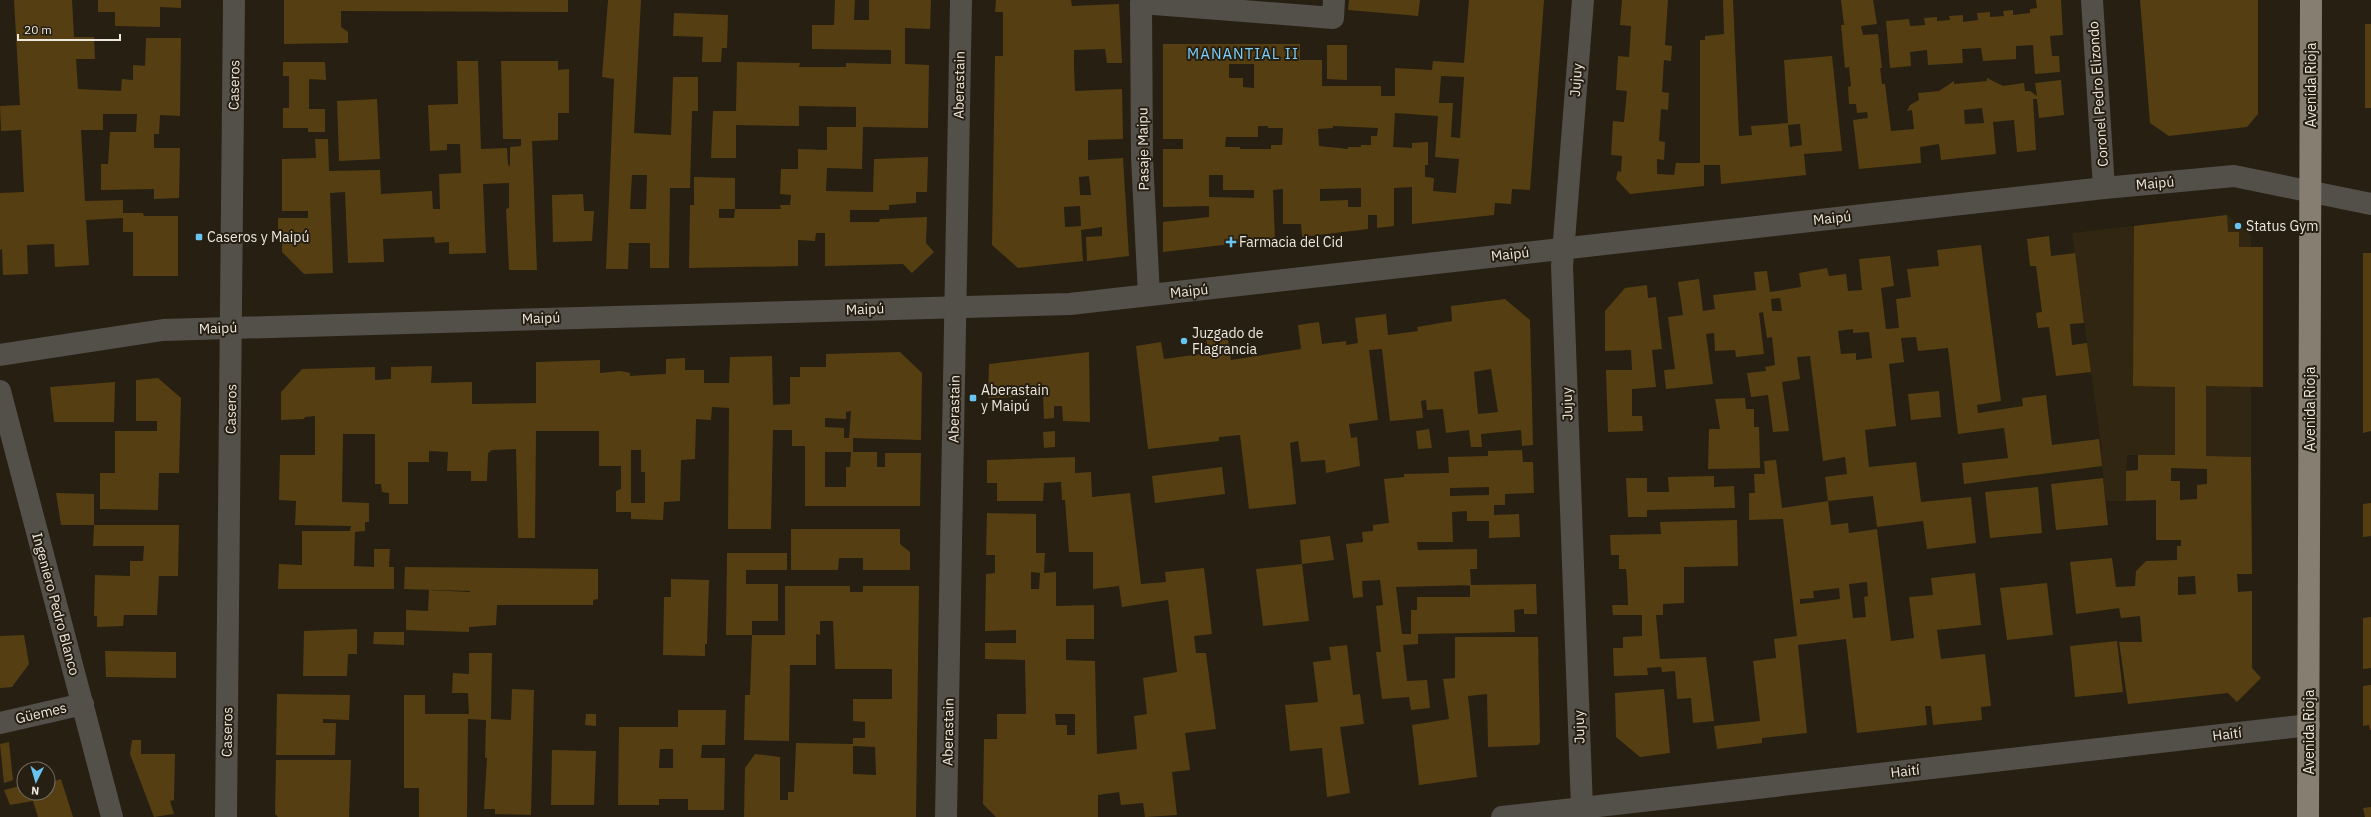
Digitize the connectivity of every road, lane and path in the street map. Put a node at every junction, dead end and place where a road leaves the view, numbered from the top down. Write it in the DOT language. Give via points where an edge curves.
graph roads {
  1 [pos="234,0"];
  2 [pos="961,0"];
  3 [pos="1334,0"];
  4 [pos="1582,0"];
  5 [pos="2092,0"];
  6 [pos="2311,0"];
  7 [pos="1141,2"];
  8 [pos="2104,188"];
  9 [pos="2311,190"];
  10 [pos="2371,204"];
  11 [pos="1564,248"];
  12 [pos="1149,295"];
  13 [pos="956,307"];
  14 [pos="232,327"];
  15 [pos="0,355"];
  16 [pos="0,391"];
  17 [pos="82,704"];
  18 [pos="0,723"];
  19 [pos="2309,725"];
  20 [pos="1582,808"];
  21 [pos="112,817"];
  22 [pos="226,817"];
  23 [pos="946,817"];
  24 [pos="1502,817"];
  25 [pos="2308,817"];
  1 -- 14 [label="street, Caseros"];
  2 -- 13 [label="street, Aberastain"];
  3 -- 7 [label="street, Pasaje Maipu" via="1333,18"];
  4 -- 11 [label="street, Jujuy"];
  5 -- 8 [label="street, Coronel Pedro Elizondo"];
  6 -- 9 [label="main road, Avenida Rioja"];
  7 -- 12 [label="street, Pasaje Maipu" via="1142,158"];
  8 -- 9 [label="street, Maipú" via="2234,176"];
  8 -- 11 [label="street, Maipú"];
  9 -- 10 [label="street, Maipú"];
  9 -- 19 [label="main road, Avenida Rioja"];
  11 -- 12 [label="street, Maipú"];
  11 -- 20 [label="street, Jujuy" via="1562,274"];
  12 -- 13 [label="street, Maipú" via="1070,304"];
  13 -- 14 [label="street, Maipú"];
  13 -- 23 [label="street, Aberastain"];
  14 -- 15 [label="street, Maipú" via="164,330"];
  14 -- 22 [label="street, Caseros"];
  16 -- 17 [label="street, Ingeniero Pedro Blanco"];
  17 -- 18 [label="street, Güemes"];
  17 -- 21 [label="street, Ingeniero Pedro Blanco"];
  19 -- 20 [label="street, Haití"];
  19 -- 25 [label="main road, Avenida Rioja"];
  20 -- 24 [label="street, Haití"];
}
